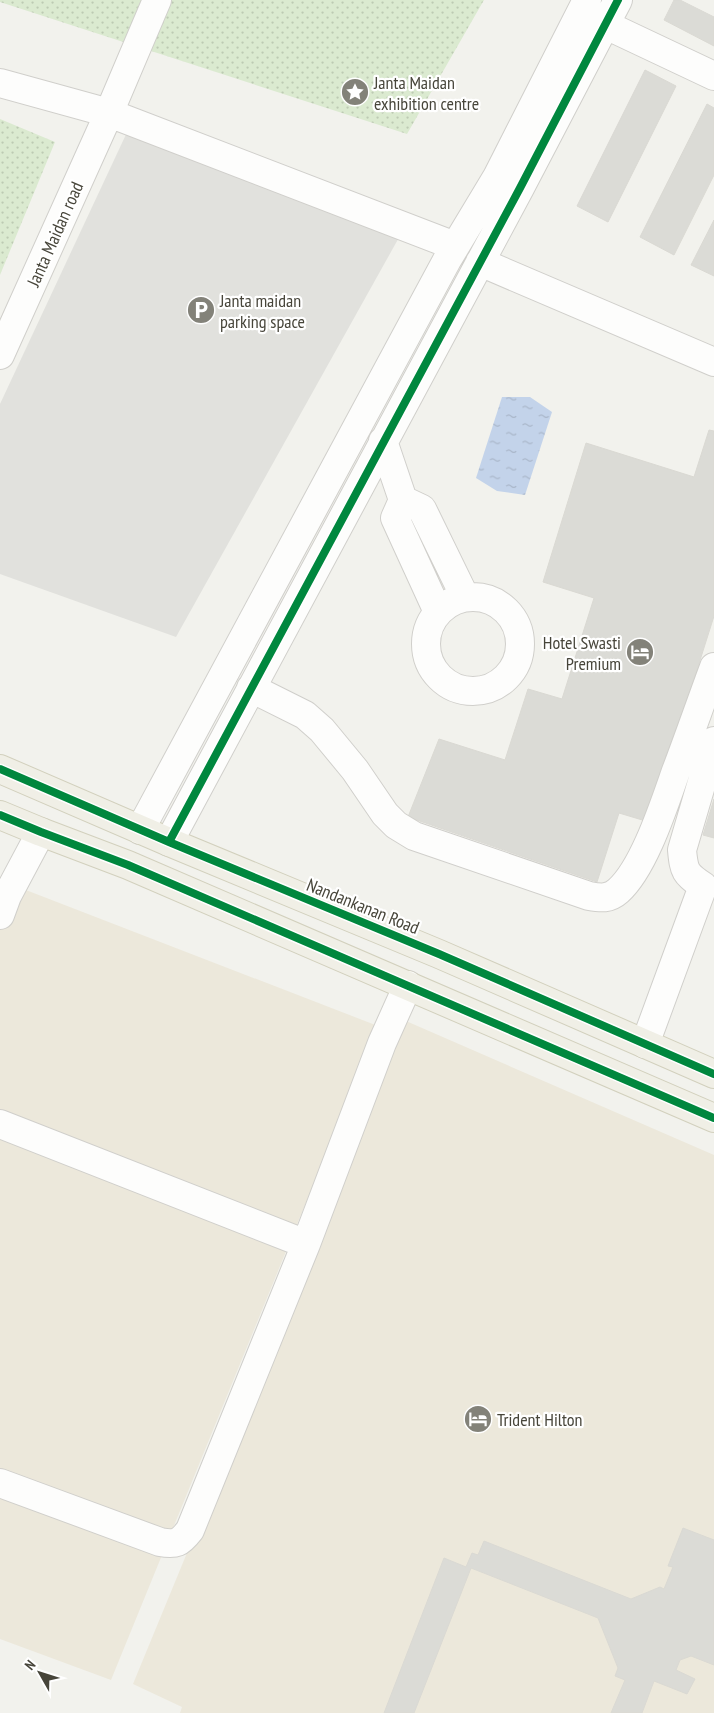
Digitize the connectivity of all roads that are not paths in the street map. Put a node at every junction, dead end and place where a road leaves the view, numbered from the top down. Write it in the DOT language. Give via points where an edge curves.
graph roads {
  1 [pos="157,0"];
  2 [pos="587,0"];
  3 [pos="618,0"];
  4 [pos="606,25"];
  5 [pos="714,76"];
  6 [pos="0,83"];
  7 [pos="109,113"];
  8 [pos="455,246"];
  9 [pos="480,262"];
  10 [pos="0,355"];
  11 [pos="714,362"];
  12 [pos="383,441"];
  13 [pos="403,500"];
  14 [pos="465,597"];
  15 [pos="438,612"];
  16 [pos="714,667"];
  17 [pos="251,688"];
  18 [pos="714,741"];
  19 [pos="0,769"];
  20 [pos="0,815"];
  21 [pos="140,830"];
  22 [pos="41,832"];
  23 [pos="169,842"];
  24 [pos="709,888"];
  25 [pos="0,915"];
  26 [pos="408,985"];
  27 [pos="645,1044"];
  28 [pos="714,1074"];
  29 [pos="714,1118"];
  30 [pos="0,1124"];
  31 [pos="306,1244"];
  32 [pos="0,1483"];
  1 -- 7 [label="street, Janta Maidan road"];
  2 -- 8 [label="street" via="497,177"];
  3 -- 4 [label="street"];
  4 -- 5 [label="street"];
  4 -- 9 [label="street"];
  6 -- 7 [label="street"];
  7 -- 8 [label="street"];
  7 -- 10 [label="street, Janta Maidan road"];
  8 -- 21 [label="street"];
  9 -- 11 [label="street"];
  9 -- 12 [label="street"];
  12 -- 13 [label="street"];
  12 -- 17 [label="street"];
  13 -- 14 [label="street" via="422,509"];
  13 -- 15 [label="street" via="395,518"];
  14 -- 15 [label="street" via="450,602"];
  14 -- 15 [label="street" via="481,597 496,602 517,625 519,656 512,671 500,682 486,689 471,691 456,688 433,669 427,655 426,640"];
  16 -- 17 [label="street" via="660,817 626,882 606,898 589,896 414,836 385,814 322,730 305,715"];
  17 -- 23 [label="street"];
  18 -- 24 [label="street" via="682,850 684,868 692,879"];
  19 -- 21 [label="main road, Nandankanan Road"];
  20 -- 22 [label="main road"];
  21 -- 23 [label="main road, Nandankanan Road"];
  22 -- 25 [label="street"];
  22 -- 26 [label="main road" via="128,865"];
  23 -- 27 [label="main road, Nandankanan Road"];
  24 -- 27 [label="street"];
  26 -- 29 [label="main road"];
  26 -- 31 [label="street" via="382,1044"];
  27 -- 28 [label="main road, Nandankanan Road"];
  30 -- 31 [label="street"];
  31 -- 32 [label="street" via="190,1530 182,1540 172,1544 160,1542"];
}
